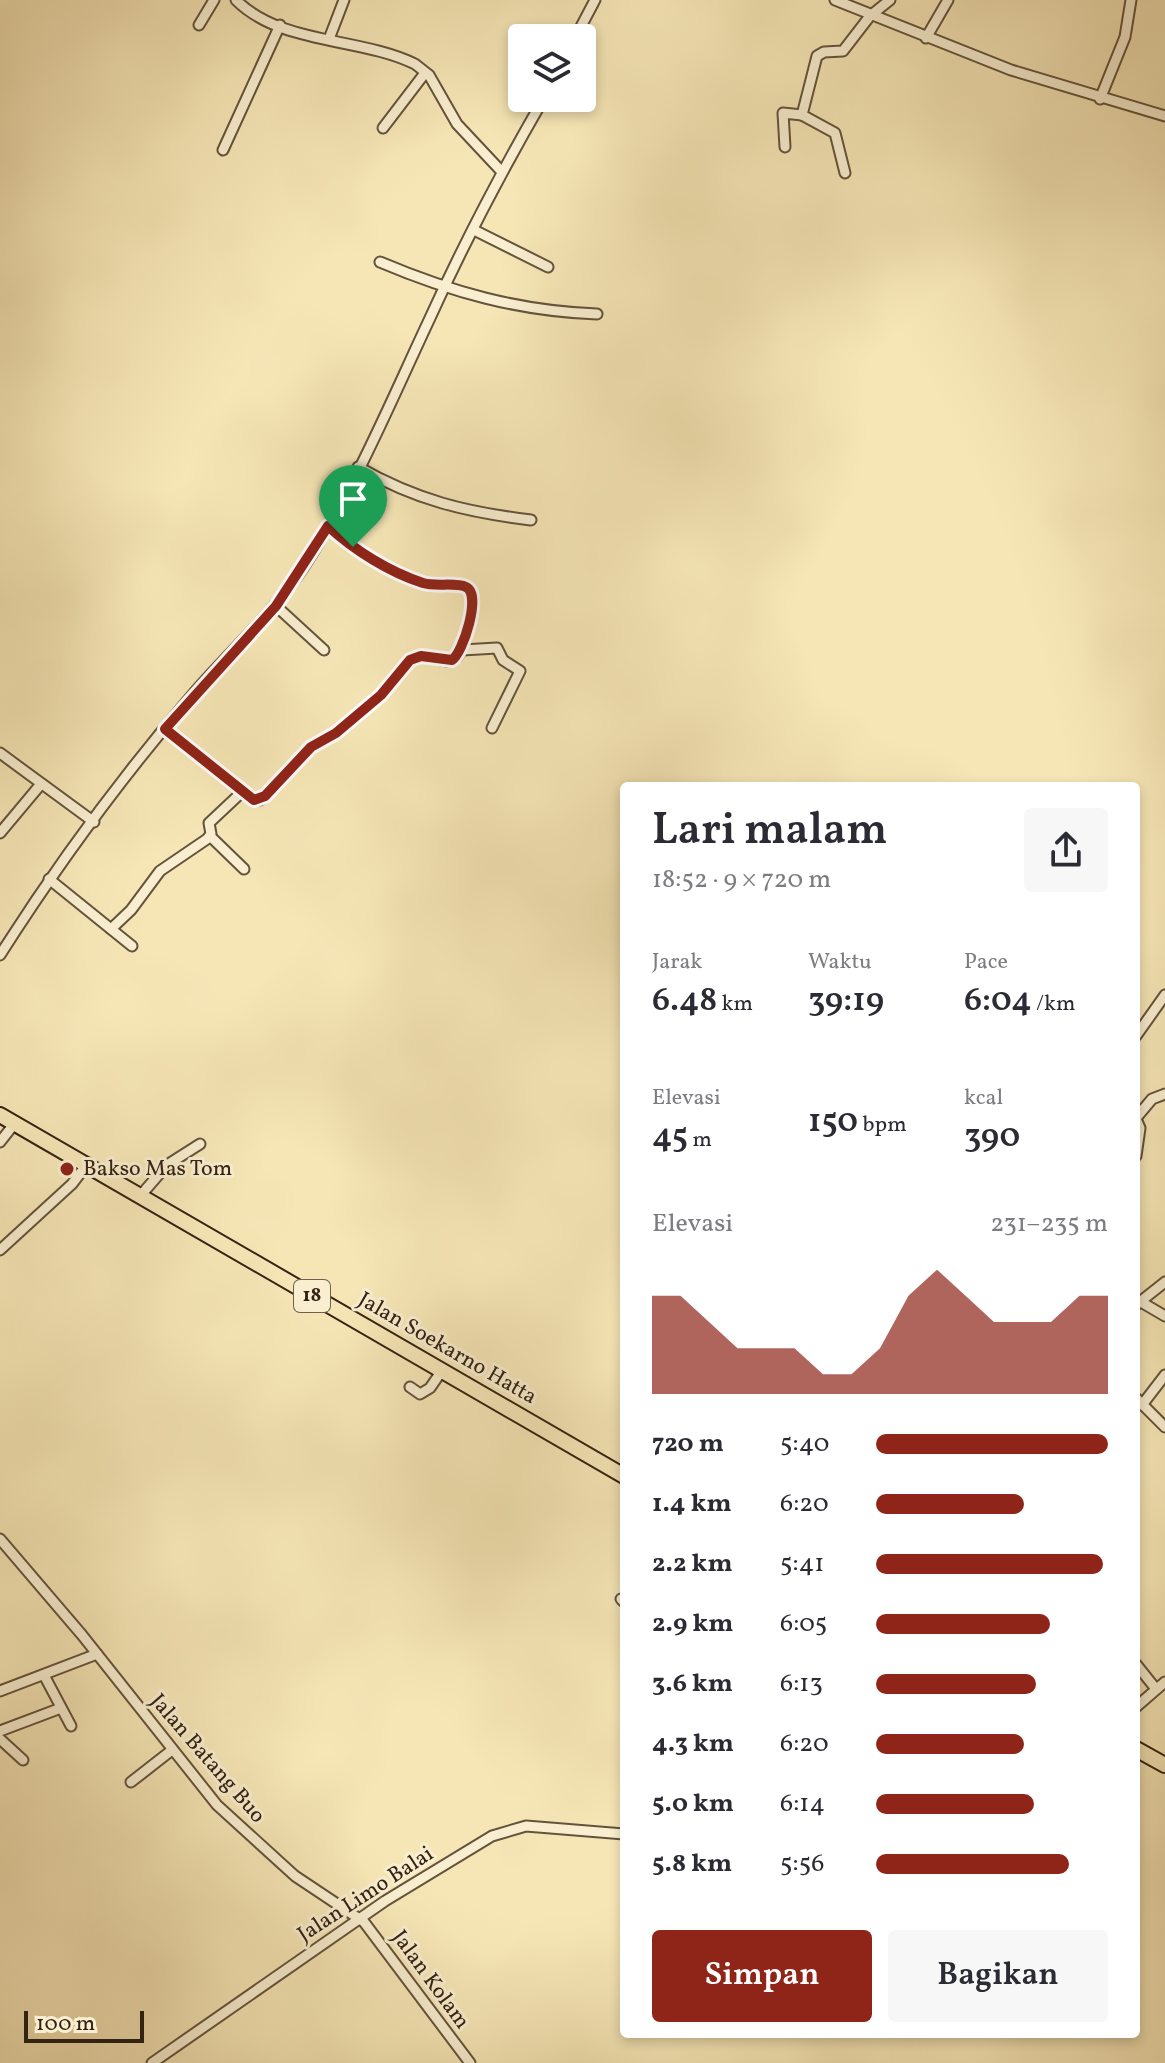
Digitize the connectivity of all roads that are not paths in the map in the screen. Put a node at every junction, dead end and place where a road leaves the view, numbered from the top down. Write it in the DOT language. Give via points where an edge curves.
graph roads {
  1 [pos="214,0"];
  2 [pos="236,0"];
  3 [pos="344,0"];
  4 [pos="595,0"];
  5 [pos="835,0"];
  6 [pos="890,0"];
  7 [pos="948,0"];
  8 [pos="1131,0"];
  9 [pos="870,16"];
  10 [pos="582,24"];
  11 [pos="199,25"];
  12 [pos="280,25"];
  13 [pos="926,38"];
  14 [pos="329,39"];
  15 [pos="425,73"];
  16 [pos="1100,99"];
  17 [pos="536,112"];
  18 [pos="802,115"];
  19 [pos="1165,116"];
  20 [pos="383,128"];
  21 [pos="785,147"];
  22 [pos="223,150"];
  23 [pos="502,172"];
  24 [pos="845,173"];
  25 [pos="474,230"];
  26 [pos="380,262"];
  27 [pos="548,267"];
  28 [pos="445,290"];
  29 [pos="597,314"];
  30 [pos="358,467"];
  31 [pos="531,520"];
  32 [pos="328,526"];
  33 [pos="276,606"];
  34 [pos="324,650"];
  35 [pos="462,650"];
  36 [pos="492,728"];
  37 [pos="165,729"];
  38 [pos="0,753"];
  39 [pos="9,760"];
  40 [pos="0,771"];
  41 [pos="41,784"];
  42 [pos="242,792"];
  43 [pos="94,822"];
  44 [pos="0,833"];
  45 [pos="210,836"];
  46 [pos="244,869"];
  47 [pos="49,879"];
  48 [pos="111,929"];
  49 [pos="132,946"];
  50 [pos="0,955"];
  51 [pos="1165,995"];
  52 [pos="1140,1031"];
  53 [pos="1165,1094"];
  54 [pos="1140,1113"];
  55 [pos="0,1115"];
  56 [pos="15,1123"];
  57 [pos="0,1142"];
  58 [pos="200,1144"];
  59 [pos="88,1163"];
  60 [pos="141,1195"];
  61 [pos="0,1250"];
  62 [pos="1165,1282"];
  63 [pos="1140,1302"];
  64 [pos="1140,1305"];
  65 [pos="1165,1316"];
  66 [pos="441,1372"];
  67 [pos="1165,1375"];
  68 [pos="410,1387"];
  69 [pos="1140,1400"];
  70 [pos="1140,1402"];
  71 [pos="1165,1427"];
  72 [pos="620,1474"];
  73 [pos="0,1539"];
  74 [pos="97,1654"];
  75 [pos="1140,1669"];
  76 [pos="45,1677"];
  77 [pos="1165,1682"];
  78 [pos="1156,1689"];
  79 [pos="0,1691"];
  80 [pos="1140,1703"];
  81 [pos="61,1708"];
  82 [pos="71,1726"];
  83 [pos="0,1731"];
  84 [pos="0,1739"];
  85 [pos="172,1750"];
  86 [pos="1140,1751"];
  87 [pos="23,1760"];
  88 [pos="1165,1765"];
  89 [pos="131,1782"];
  90 [pos="620,1834"];
  91 [pos="361,1918"];
  92 [pos="152,2063"];
  93 [pos="470,2063"];
  1 -- 11 [label="street"];
  2 -- 12 [label="street"];
  3 -- 14 [label="street"];
  4 -- 10 [label="street"];
  5 -- 9 [label="street"];
  6 -- 9 [label="street"];
  7 -- 13 [label="street"];
  8 -- 16 [label="street" via="1125,37"];
  9 -- 13 [label="street"];
  9 -- 18 [label="street" via="843,51 817,56"];
  12 -- 14 [label="street"];
  12 -- 22 [label="street"];
  13 -- 16 [label="street"];
  14 -- 15 [label="street" via="410,61"];
  15 -- 20 [label="street"];
  15 -- 23 [label="street" via="457,124"];
  16 -- 19 [label="street"];
  17 -- 23 [label="street"];
  18 -- 21 [label="street" via="783,113"];
  18 -- 24 [label="street" via="835,133"];
  23 -- 25 [label="street"];
  25 -- 27 [label="street"];
  25 -- 28 [label="street"];
  26 -- 28 [label="street"];
  28 -- 29 [label="street" via="532,309"];
  28 -- 30 [label="street"];
  30 -- 31 [label="street" via="406,494 485,515"];
  30 -- 32 [label="street"];
  32 -- 33 [label="street"];
  32 -- 35 [label="street" via="358,550 425,584 466,587 473,602"];
  33 -- 34 [label="street"];
  33 -- 37 [label="street"];
  35 -- 36 [label="street" via="497,648 503,660 520,671"];
  35 -- 42 [label="street" via="452,660 410,660 381,695 311,747 265,796 254,800"];
  37 -- 42 [label="street"];
  37 -- 43 [label="street"];
  38 -- 39 [label="street"];
  39 -- 40 [label="street"];
  39 -- 41 [label="street"];
  41 -- 43 [label="street"];
  41 -- 44 [label="street"];
  42 -- 45 [label="street" via="209,823"];
  43 -- 47 [label="street"];
  45 -- 46 [label="street"];
  45 -- 48 [label="street" via="160,871"];
  47 -- 48 [label="street"];
  47 -- 50 [label="street"];
  48 -- 49 [label="street"];
  51 -- 52 [label="street"];
  53 -- 54 [label="street"];
  55 -- 56 [label="highway, Jalan Soekarno Hatta / 18"];
  56 -- 57 [label="street"];
  56 -- 59 [label="highway, Jalan Soekarno Hatta / 18"];
  58 -- 60 [label="street" via="167,1165"];
  59 -- 60 [label="highway, Jalan Soekarno Hatta / 18"];
  59 -- 61 [label="street"];
  60 -- 66 [label="highway, Jalan Soekarno Hatta / 18"];
  62 -- 63 [label="street"];
  64 -- 65 [label="street"];
  66 -- 68 [label="street" via="425,1392"];
  66 -- 72 [label="highway, Jalan Soekarno Hatta / 18"];
  67 -- 69 [label="street"];
  70 -- 71 [label="street"];
  73 -- 74 [label="street, Jalan Batang Buo"];
  74 -- 76 [label="street"];
  74 -- 85 [label="street, Jalan Batang Buo"];
  75 -- 78 [label="street"];
  76 -- 79 [label="street"];
  76 -- 81 [label="street"];
  77 -- 78 [label="street"];
  78 -- 80 [label="street"];
  81 -- 82 [label="street"];
  81 -- 83 [label="street"];
  84 -- 87 [label="street"];
  85 -- 89 [label="street"];
  85 -- 91 [label="street, Jalan Batang Buo" via="238,1827 295,1876"];
  86 -- 88 [label="highway"];
  90 -- 91 [label="street, Jalan Limo Balai" via="526,1826 502,1831"];
  91 -- 92 [label="street, Jalan Limo Balai"];
  91 -- 93 [label="street, Jalan Kolam"];
}
